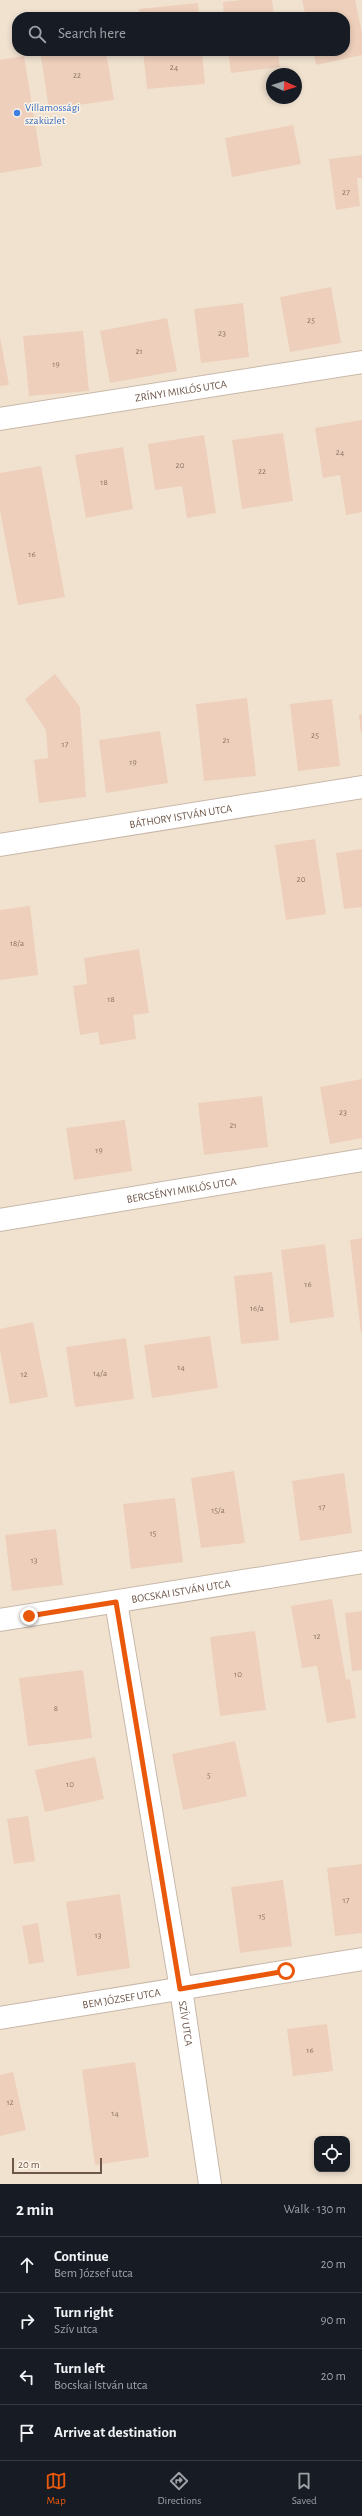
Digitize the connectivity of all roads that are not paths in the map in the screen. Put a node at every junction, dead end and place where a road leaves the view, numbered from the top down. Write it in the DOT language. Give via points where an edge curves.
graph roads {
  1 [pos="362,362"];
  2 [pos="0,419"];
  3 [pos="362,787"];
  4 [pos="0,845"];
  5 [pos="362,1160"];
  6 [pos="0,1220"];
  7 [pos="362,1562"];
  8 [pos="116,1602"];
  9 [pos="0,1620"];
  10 [pos="362,1959"];
  11 [pos="180,1989"];
  12 [pos="0,2018"];
  13 [pos="210,2184"];
  1 -- 2 [label="street, ZRÍNYI MIKLÓS UTCA"];
  3 -- 4 [label="street, BÁTHORY ISTVÁN UTCA"];
  5 -- 6 [label="street, BERCSÉNYI MIKLÓS UTCA"];
  7 -- 8 [label="street, BOCSKAI ISTVÁN UTCA"];
  8 -- 9 [label="street, BOCSKAI ISTVÁN UTCA"];
  8 -- 11 [label="street, SZÍV UTCA"];
  10 -- 11 [label="street, BEM JÓZSEF UTCA"];
  11 -- 12 [label="street, BEM JÓZSEF UTCA"];
  11 -- 13 [label="street, SZÍV UTCA"];
}
